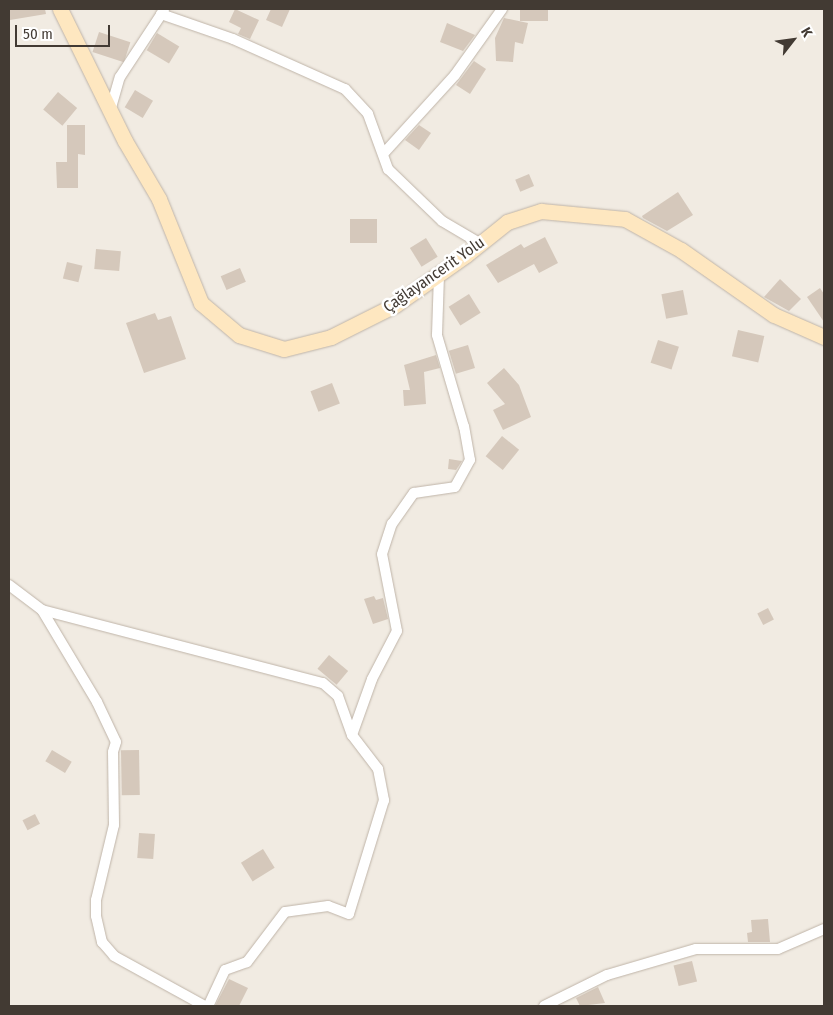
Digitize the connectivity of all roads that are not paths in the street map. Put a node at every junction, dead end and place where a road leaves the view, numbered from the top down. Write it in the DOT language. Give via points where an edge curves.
graph roads {
  1 [pos="60,9"];
  2 [pos="502,9"];
  3 [pos="163,11"];
  4 [pos="110,111"];
  5 [pos="384,153"];
  6 [pos="480,244"];
  7 [pos="439,274"];
  8 [pos="824,337"];
  9 [pos="9,585"];
  10 [pos="42,610"];
  11 [pos="352,735"];
  12 [pos="824,930"];
  13 [pos="206,1006"];
  14 [pos="544,1006"];
  1 -- 4 [label="main road, Çağlayancerit Yolu"];
  2 -- 5 [label="street" via="455,75"];
  3 -- 4 [label="street" via="120,77"];
  3 -- 5 [label="street" via="345,89 368,114"];
  4 -- 7 [label="main road, Çağlayancerit Yolu" via="159,199 201,303 239,335 284,349 331,337 395,305"];
  5 -- 6 [label="street" via="388,169 442,221"];
  6 -- 7 [label="main road, Çağlayancerit Yolu"];
  6 -- 8 [label="main road, Çağlayancerit Yolu" via="507,222 541,211 625,219 681,250 774,315"];
  7 -- 11 [label="street" via="436,335 464,427 470,460 455,487 414,493 392,524 382,554 397,631 372,680"];
  9 -- 10 [label="street"];
  10 -- 11 [label="street" via="322,683 338,696"];
  10 -- 13 [label="street" via="97,702 116,742 112,752 114,825 96,900 102,942 114,956"];
  11 -- 13 [label="street" via="378,769 384,800 349,914 328,906 285,912 247,962 224,970"];
  12 -- 14 [label="street" via="778,949 696,949 607,975"];
}
